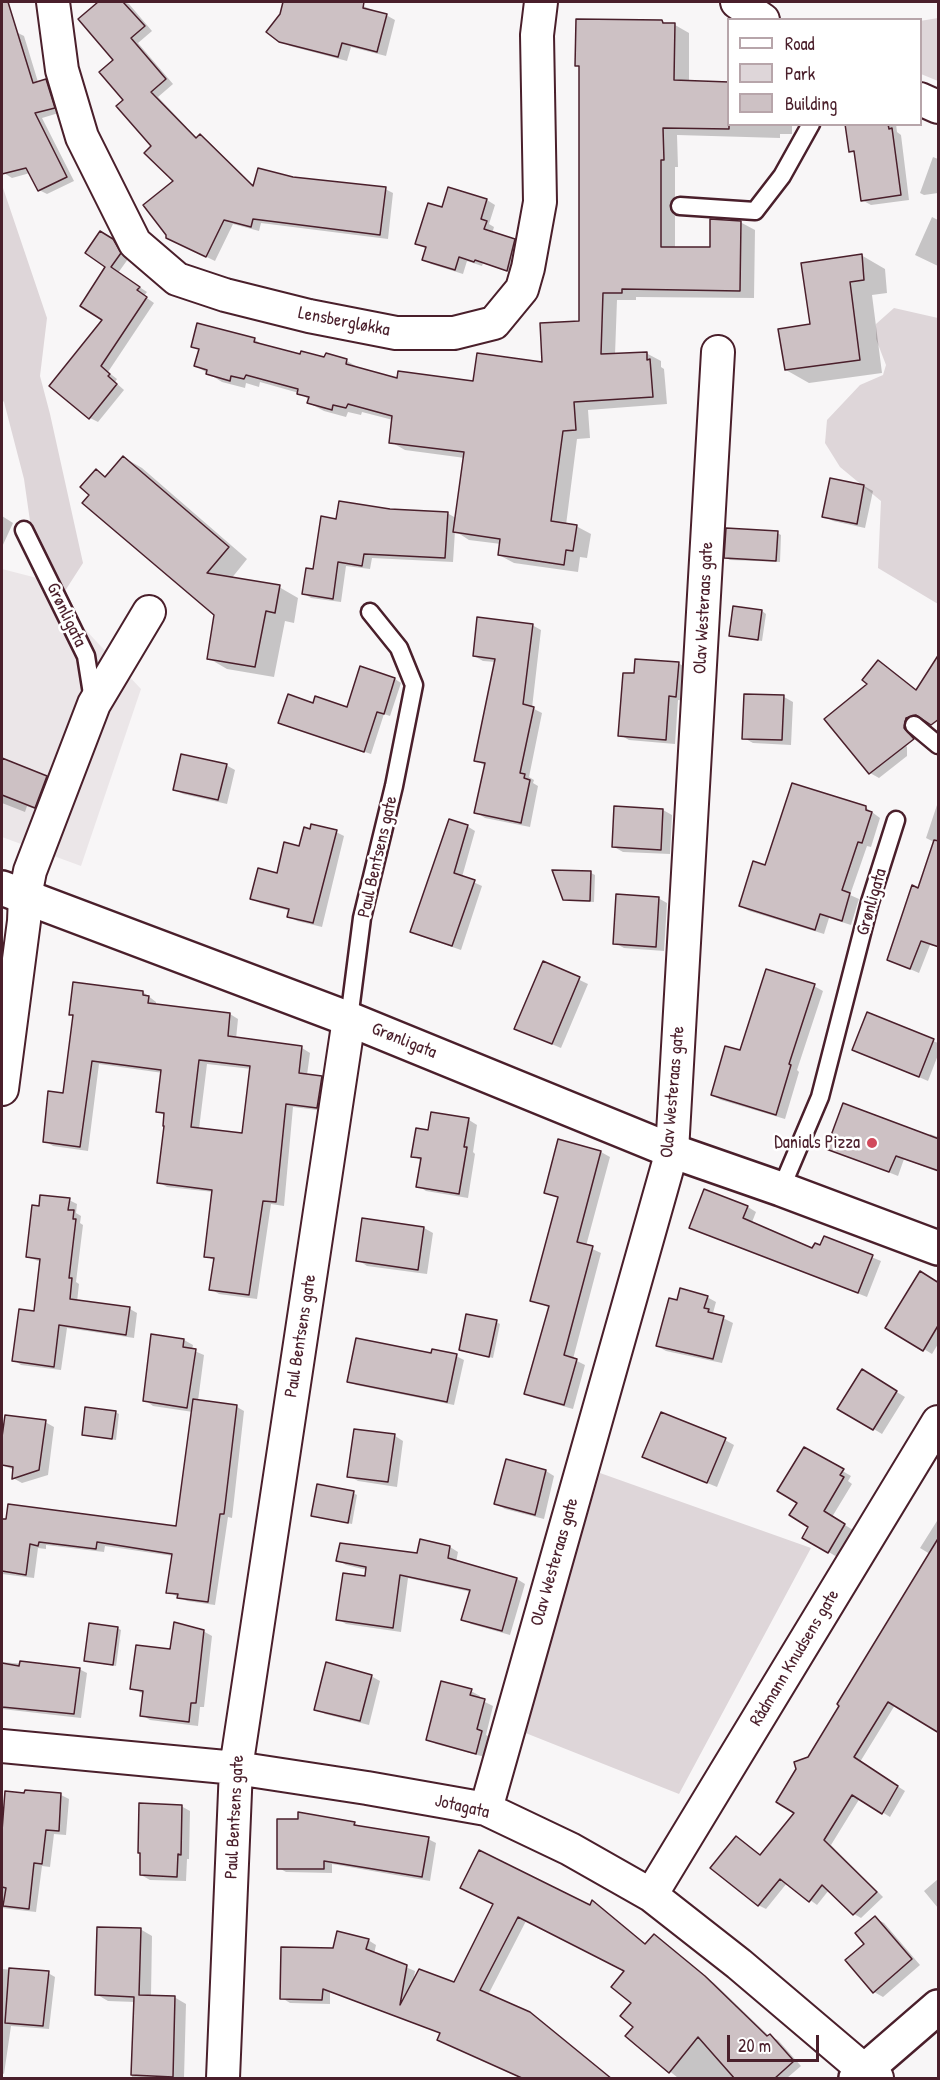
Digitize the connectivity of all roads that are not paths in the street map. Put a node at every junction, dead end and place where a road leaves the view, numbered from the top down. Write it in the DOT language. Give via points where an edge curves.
graph roads {
  1 [pos="53,2"];
  2 [pos="541,2"];
  3 [pos="736,2"];
  4 [pos="761,18"];
  5 [pos="922,99"];
  6 [pos="939,106"];
  7 [pos="810,126"];
  8 [pos="680,206"];
  9 [pos="718,352"];
  10 [pos="24,530"];
  11 [pos="148,612"];
  12 [pos="370,612"];
  13 [pos="94,704"];
  14 [pos="914,725"];
  15 [pos="939,745"];
  16 [pos="896,820"];
  17 [pos="13,892"];
  18 [pos="349,1019"];
  19 [pos="2,1089"];
  20 [pos="672,1151"];
  21 [pos="781,1189"];
  22 [pos="939,1248"];
  23 [pos="939,1422"];
  24 [pos="2,1746"];
  25 [pos="236,1768"];
  26 [pos="486,1809"];
  27 [pos="651,1895"];
  28 [pos="939,2007"];
  29 [pos="866,2076"];
  30 [pos="230,2078"];
  1 -- 2 [label="street, Lensbergløkka" via="62,70 82,137 135,243 177,279 309,316 396,333 454,333 494,323 522,289 540,202 537,35"];
  3 -- 4 [label="street"];
  5 -- 6 [label="street"];
  7 -- 8 [label="lane" via="782,176 755,211"];
  9 -- 20 [label="street, Olav Westeraas gate"];
  10 -- 13 [label="lane, Grønligata" via="86,656"];
  11 -- 13 [label="street"];
  12 -- 18 [label="lane, Paul Bentsens gate" via="399,648 414,685 362,918"];
  13 -- 17 [label="street" via="30,871"];
  14 -- 15 [label="lane"];
  16 -- 21 [label="lane, Grønligata" via="870,902 820,1097"];
  17 -- 18 [label="main road, Grønligata"];
  17 -- 19 [label="street" via="22,932"];
  18 -- 20 [label="main road, Grønligata"];
  18 -- 25 [label="street, Paul Bentsens gate"];
  20 -- 21 [label="main road, Grønligata"];
  20 -- 26 [label="street, Olav Westeraas gate"];
  21 -- 22 [label="main road, Grønligata"];
  23 -- 27 [label="street, Rådmann Knudsens gate"];
  24 -- 25 [label="street, Jotagata"];
  25 -- 26 [label="street, Jotagata"];
  25 -- 30 [label="street, Paul Bentsens gate"];
  26 -- 27 [label="street, Jotagata" via="570,1849"];
  27 -- 29 [label="street, Jotagata" via="739,1964"];
  28 -- 29 [label="main road"];
}
